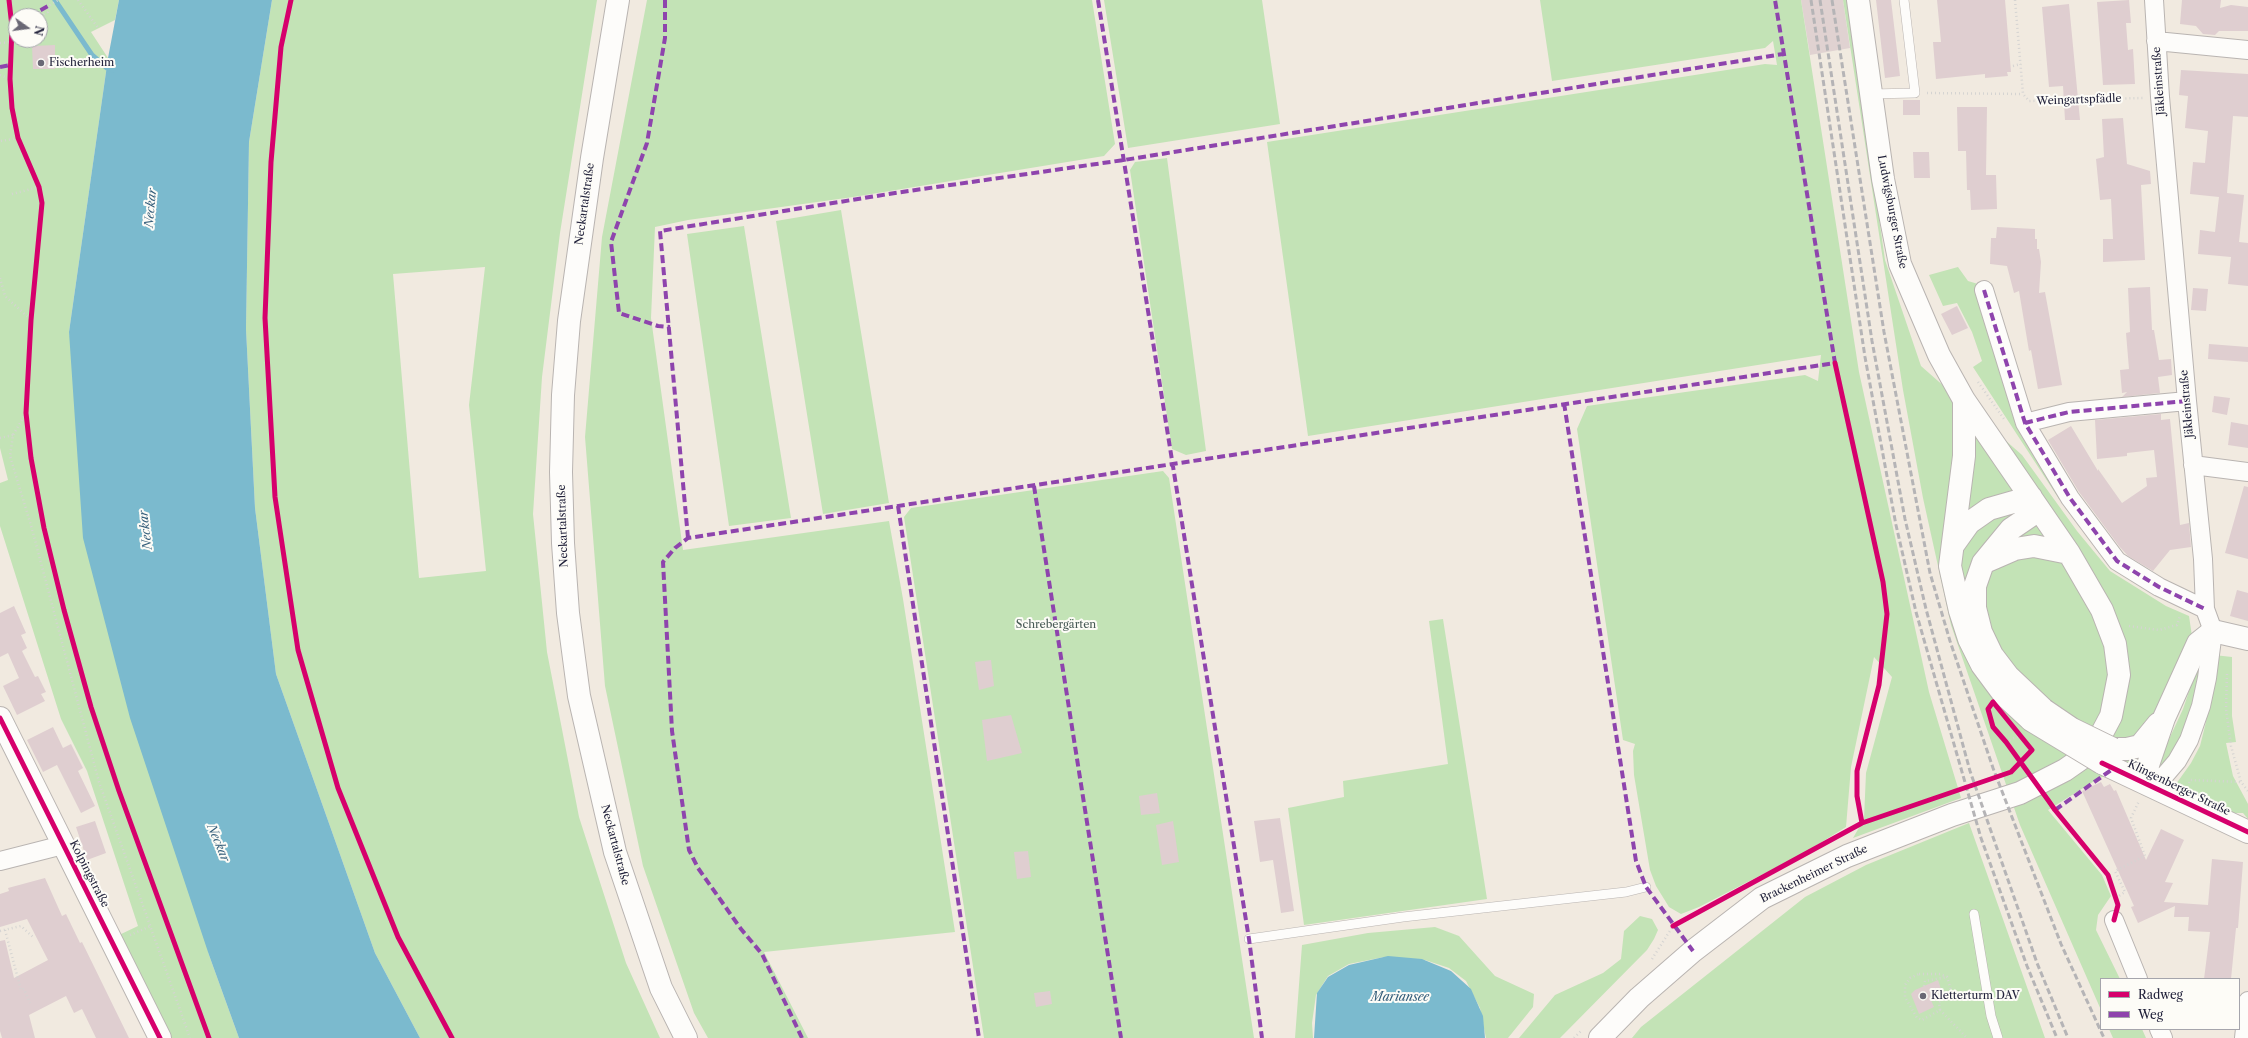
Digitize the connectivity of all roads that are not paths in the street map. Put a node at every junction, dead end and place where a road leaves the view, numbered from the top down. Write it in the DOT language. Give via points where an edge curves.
graph roads {
  1 [pos="618,0"];
  2 [pos="1858,0"];
  3 [pos="1904,0"];
  4 [pos="2154,0"];
  5 [pos="2156,41"];
  6 [pos="2248,50"];
  7 [pos="1871,94"];
  8 [pos="1984,290"];
  9 [pos="1964,400"];
  10 [pos="2187,401"];
  11 [pos="2025,423"];
  12 [pos="2193,465"];
  13 [pos="2248,472"];
  14 [pos="2035,504"];
  15 [pos="1954,544"];
  16 [pos="2069,553"];
  17 [pos="1982,563"];
  18 [pos="2205,609"];
  19 [pos="2213,631"];
  20 [pos="2248,639"];
  21 [pos="0,718"];
  22 [pos="2164,718"];
  23 [pos="2031,722"];
  24 [pos="2107,756"];
  25 [pos="2065,770"];
  26 [pos="2147,784"];
  27 [pos="2248,832"];
  28 [pos="63,845"];
  29 [pos="0,861"];
  30 [pos="1646,887"];
  31 [pos="1974,914"];
  32 [pos="2114,920"];
  33 [pos="1249,939"];
  34 [pos="2138,978"];
  35 [pos="2248,1001"];
  36 [pos="160,1038"];
  37 [pos="686,1038"];
  38 [pos="1600,1038"];
  39 [pos="1998,1038"];
  40 [pos="2244,1038"];
  1 -- 37 [label="main road, Neckartalstraße" via="590,165 569,321 561,472 568,613 579,696 615,852 662,988"];
  2 -- 7 [label="main road, Ludwigsburger Straße"];
  3 -- 7 [label="lane" via="1915,94"];
  4 -- 5 [label="street, Jäkleinstraße"];
  5 -- 6 [label="street"];
  5 -- 10 [label="street, Jäkleinstraße"];
  7 -- 9 [label="main road, Ludwigsburger Straße" via="1883,178 1900,264 1939,355"];
  8 -- 11 [label="street"];
  9 -- 14 [label="main road, Ludwigsburger Straße"];
  9 -- 15 [label="main road, Klingenberger Straße" via="1964,456"];
  10 -- 11 [label="street" via="2069,412"];
  10 -- 12 [label="street, Jäkleinstraße"];
  11 -- 18 [label="street" via="2070,498 2117,561 2159,587"];
  12 -- 13 [label="street"];
  12 -- 18 [label="street, Jäkleinstraße" via="2203,559"];
  14 -- 15 [label="main road, Klingenberger Straße" via="1989,509 1969,523"];
  14 -- 16 [label="main road, Ludwigsburger Straße"];
  14 -- 17 [label="main road"];
  15 -- 23 [label="main road, Klingenberger Straße" via="1950,566 1960,611 1970,639 1982,665 2005,696"];
  16 -- 17 [label="main road" via="2034,546 2015,549"];
  16 -- 25 [label="main road, Ludwigsburger Straße" via="2102,610 2115,644 2119,675 2111,716 2102,733 2085,756"];
  17 -- 23 [label="main road" via="1975,594 1975,608 1981,632 1992,655 2008,676"];
  18 -- 19 [label="street, Jäkleinstraße"];
  19 -- 20 [label="main road"];
  19 -- 22 [label="main road" via="2198,643"];
  19 -- 26 [label="street, Jäkleinstraße" via="2201,706 2189,740 2178,761 2165,775"];
  21 -- 28 [label="main road, Kolpingstraße"];
  22 -- 24 [label="main road" via="2140,746"];
  22 -- 26 [label="main road" via="2148,765"];
  23 -- 24 [label="main road, Klingenberger Straße, bridge"];
  24 -- 26 [label="main road, Klingenberger Straße"];
  25 -- 38 [label="main road, Brackenheimer Straße" via="2020,793 1952,815 1848,856 1762,898 1693,951 1639,998"];
  26 -- 27 [label="main road, Klingenberger Straße"];
  28 -- 29 [label="street"];
  28 -- 36 [label="main road, Kolpingstraße"];
  30 -- 33 [label="lane" via="1626,892 1403,917"];
  31 -- 39 [label="lane" via="1991,1016"];
  32 -- 34 [label="street"];
  35 -- 40 [label="street"];
}
